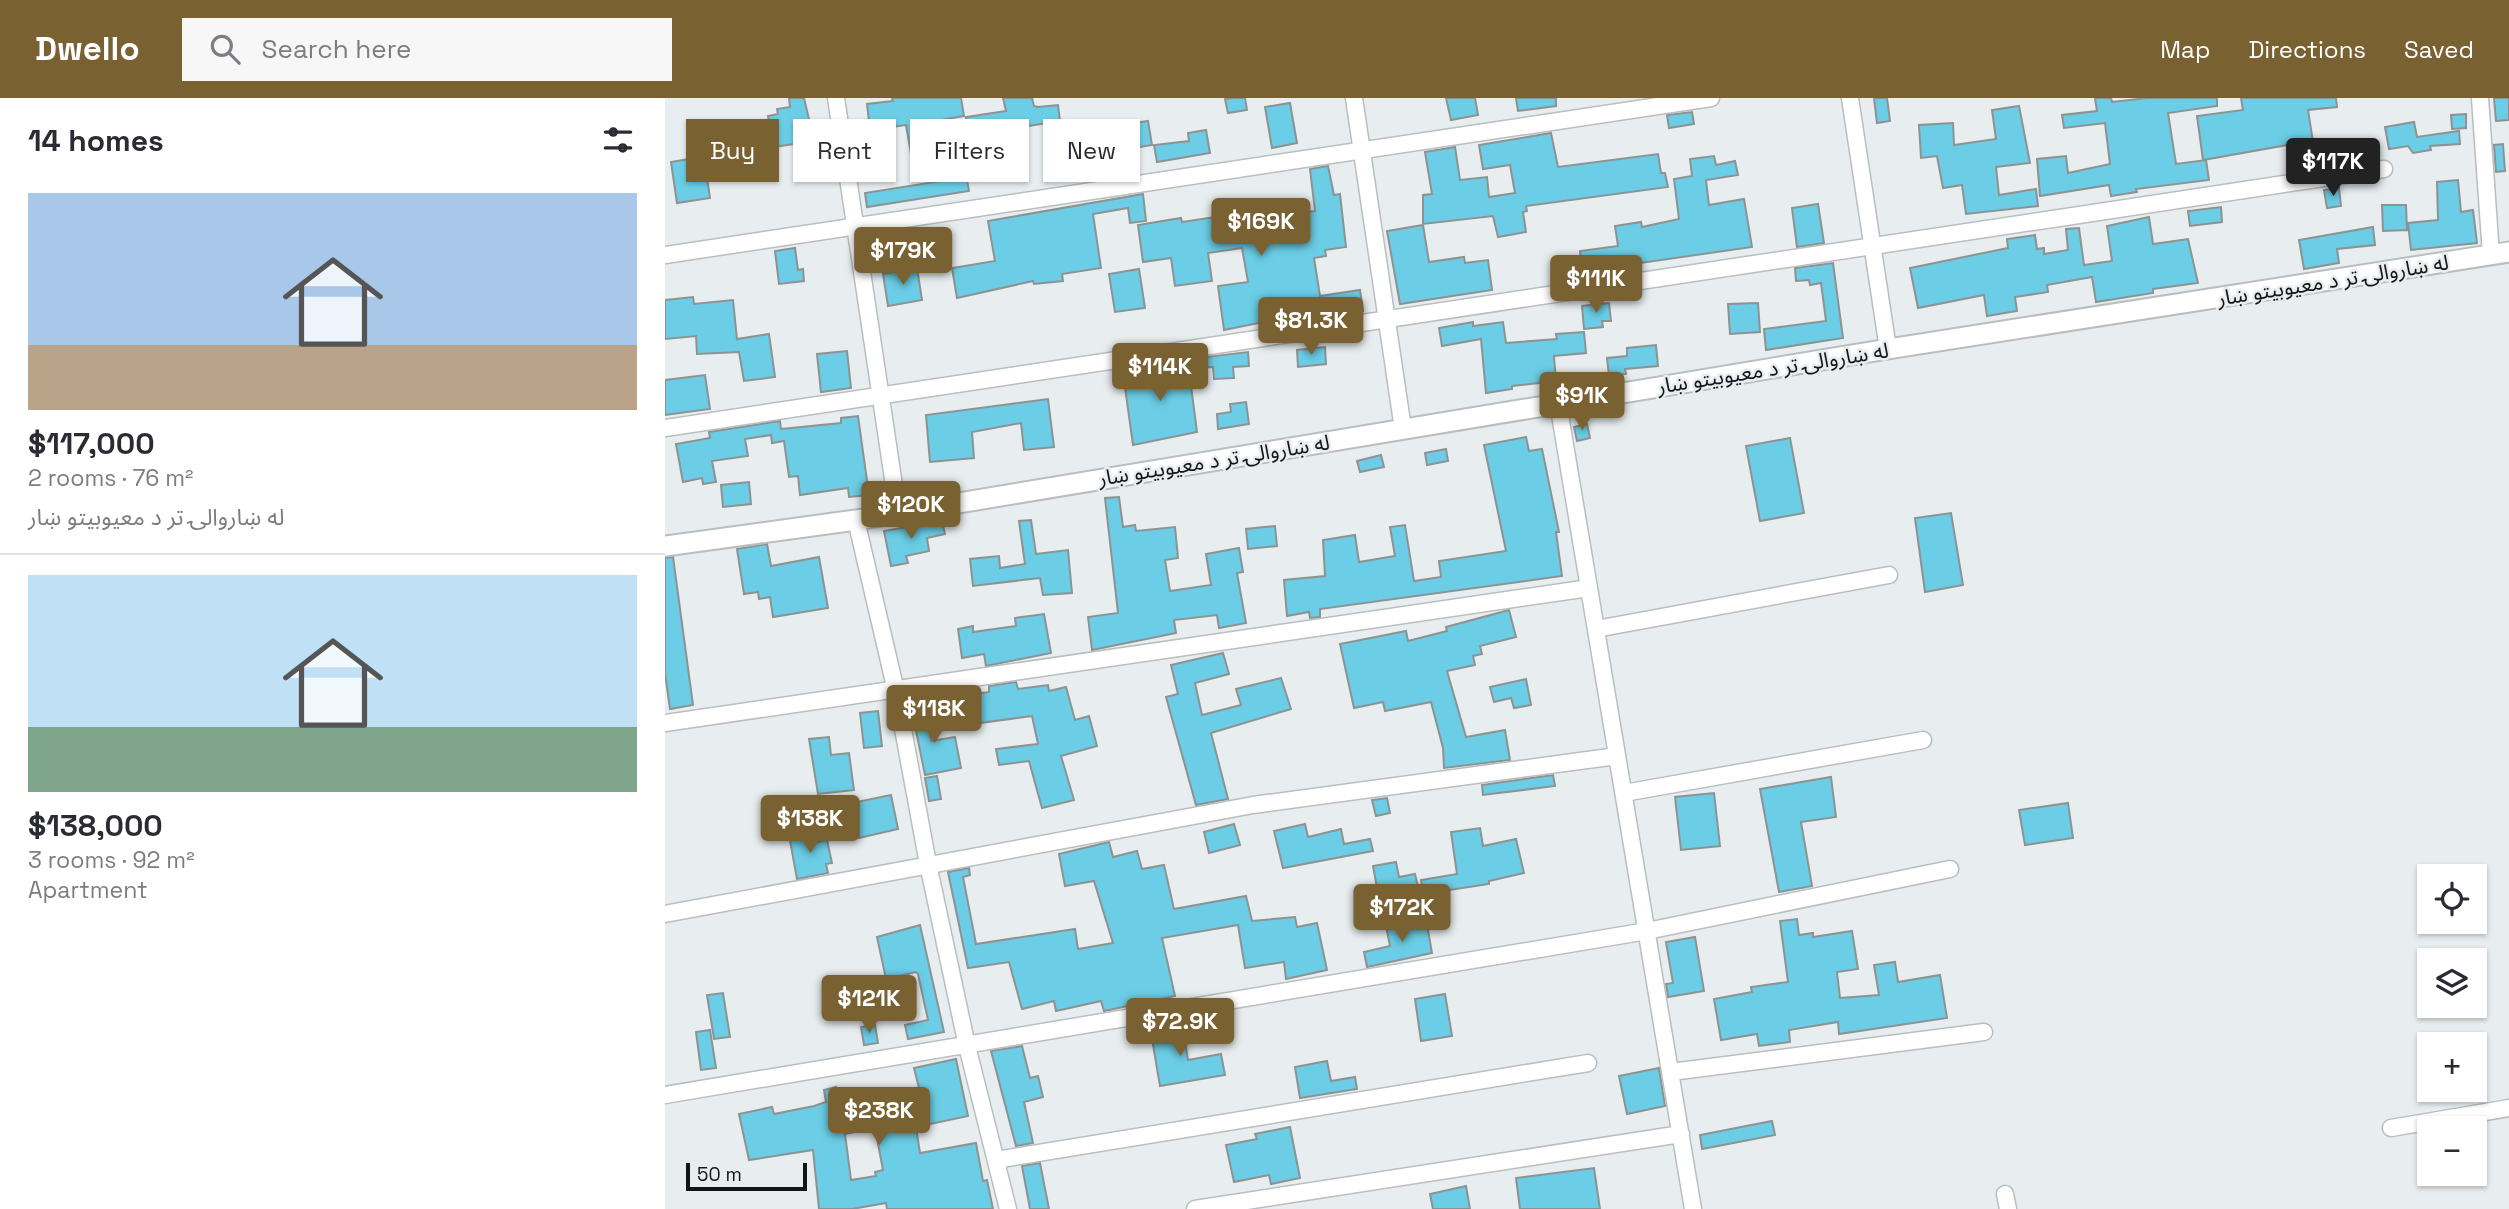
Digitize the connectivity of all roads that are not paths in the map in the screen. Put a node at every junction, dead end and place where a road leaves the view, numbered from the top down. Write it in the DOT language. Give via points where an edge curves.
graph roads {
  1 [pos="836,98"];
  2 [pos="1353,98"];
  3 [pos="1711,98"];
  4 [pos="1850,98"];
  5 [pos="2480,98"];
  6 [pos="1361,150"];
  7 [pos="2384,169"];
  8 [pos="855,226"];
  9 [pos="1872,245"];
  10 [pos="2500,254"];
  11 [pos="665,255"];
  12 [pos="1386,318"];
  13 [pos="1888,349"];
  14 [pos="882,395"];
  15 [pos="1558,403"];
  16 [pos="665,428"];
  17 [pos="1403,429"];
  18 [pos="898,512"];
  19 [pos="856,520"];
  20 [pos="665,546"];
  21 [pos="1889,575"];
  22 [pos="1589,588"];
  23 [pos="1596,629"];
  24 [pos="896,691"];
  25 [pos="665,723"];
  26 [pos="1923,740"];
  27 [pos="1617,756"];
  28 [pos="1624,793"];
  29 [pos="927,864"];
  30 [pos="1950,869"];
  31 [pos="665,914"];
  32 [pos="1647,931"];
  33 [pos="1983,1032"];
  34 [pos="967,1046"];
  35 [pos="1588,1062"];
  36 [pos="1671,1072"];
  37 [pos="665,1095"];
  38 [pos="2509,1108"];
  39 [pos="2391,1128"];
  40 [pos="1681,1134"];
  41 [pos="996,1160"];
  42 [pos="1009,1209"];
  43 [pos="1195,1209"];
  44 [pos="1693,1209"];
  1 -- 8 [label="street"];
  2 -- 6 [label="street"];
  3 -- 6 [label="street"];
  4 -- 9 [label="street"];
  5 -- 10 [label="street"];
  6 -- 8 [label="street"];
  6 -- 12 [label="street"];
  7 -- 9 [label="street"];
  8 -- 11 [label="street"];
  8 -- 14 [label="street"];
  9 -- 12 [label="street"];
  9 -- 13 [label="street"];
  10 -- 13 [label="street, له ښاروالۍ تر د معیوبیتو ښار"];
  12 -- 14 [label="street"];
  12 -- 17 [label="street"];
  13 -- 15 [label="street, له ښاروالۍ تر د معیوبیتو ښار"];
  14 -- 16 [label="street"];
  14 -- 18 [label="street"];
  15 -- 17 [label="street, له ښاروالۍ تر د معیوبیتو ښار"];
  15 -- 22 [label="street"];
  17 -- 18 [label="street, له ښاروالۍ تر د معیوبیتو ښار"];
  18 -- 19 [label="street, له ښاروالۍ تر د معیوبیتو ښار"];
  19 -- 20 [label="street, له ښاروالۍ تر د معیوبیتو ښار"];
  19 -- 24 [label="street"];
  21 -- 23 [label="street"];
  22 -- 23 [label="street"];
  22 -- 24 [label="street"];
  23 -- 27 [label="street"];
  24 -- 25 [label="street"];
  24 -- 29 [label="street"];
  26 -- 28 [label="street"];
  27 -- 28 [label="street"];
  27 -- 29 [label="street" via="1253,805"];
  28 -- 32 [label="street"];
  29 -- 31 [label="street"];
  29 -- 34 [label="street"];
  30 -- 32 [label="street"];
  32 -- 34 [label="street"];
  32 -- 36 [label="street"];
  33 -- 36 [label="street"];
  34 -- 37 [label="street"];
  34 -- 41 [label="street"];
  35 -- 41 [label="street"];
  36 -- 40 [label="street"];
  38 -- 39 [label="street"];
  40 -- 43 [label="street"];
  40 -- 44 [label="street"];
  41 -- 42 [label="street"];
}
